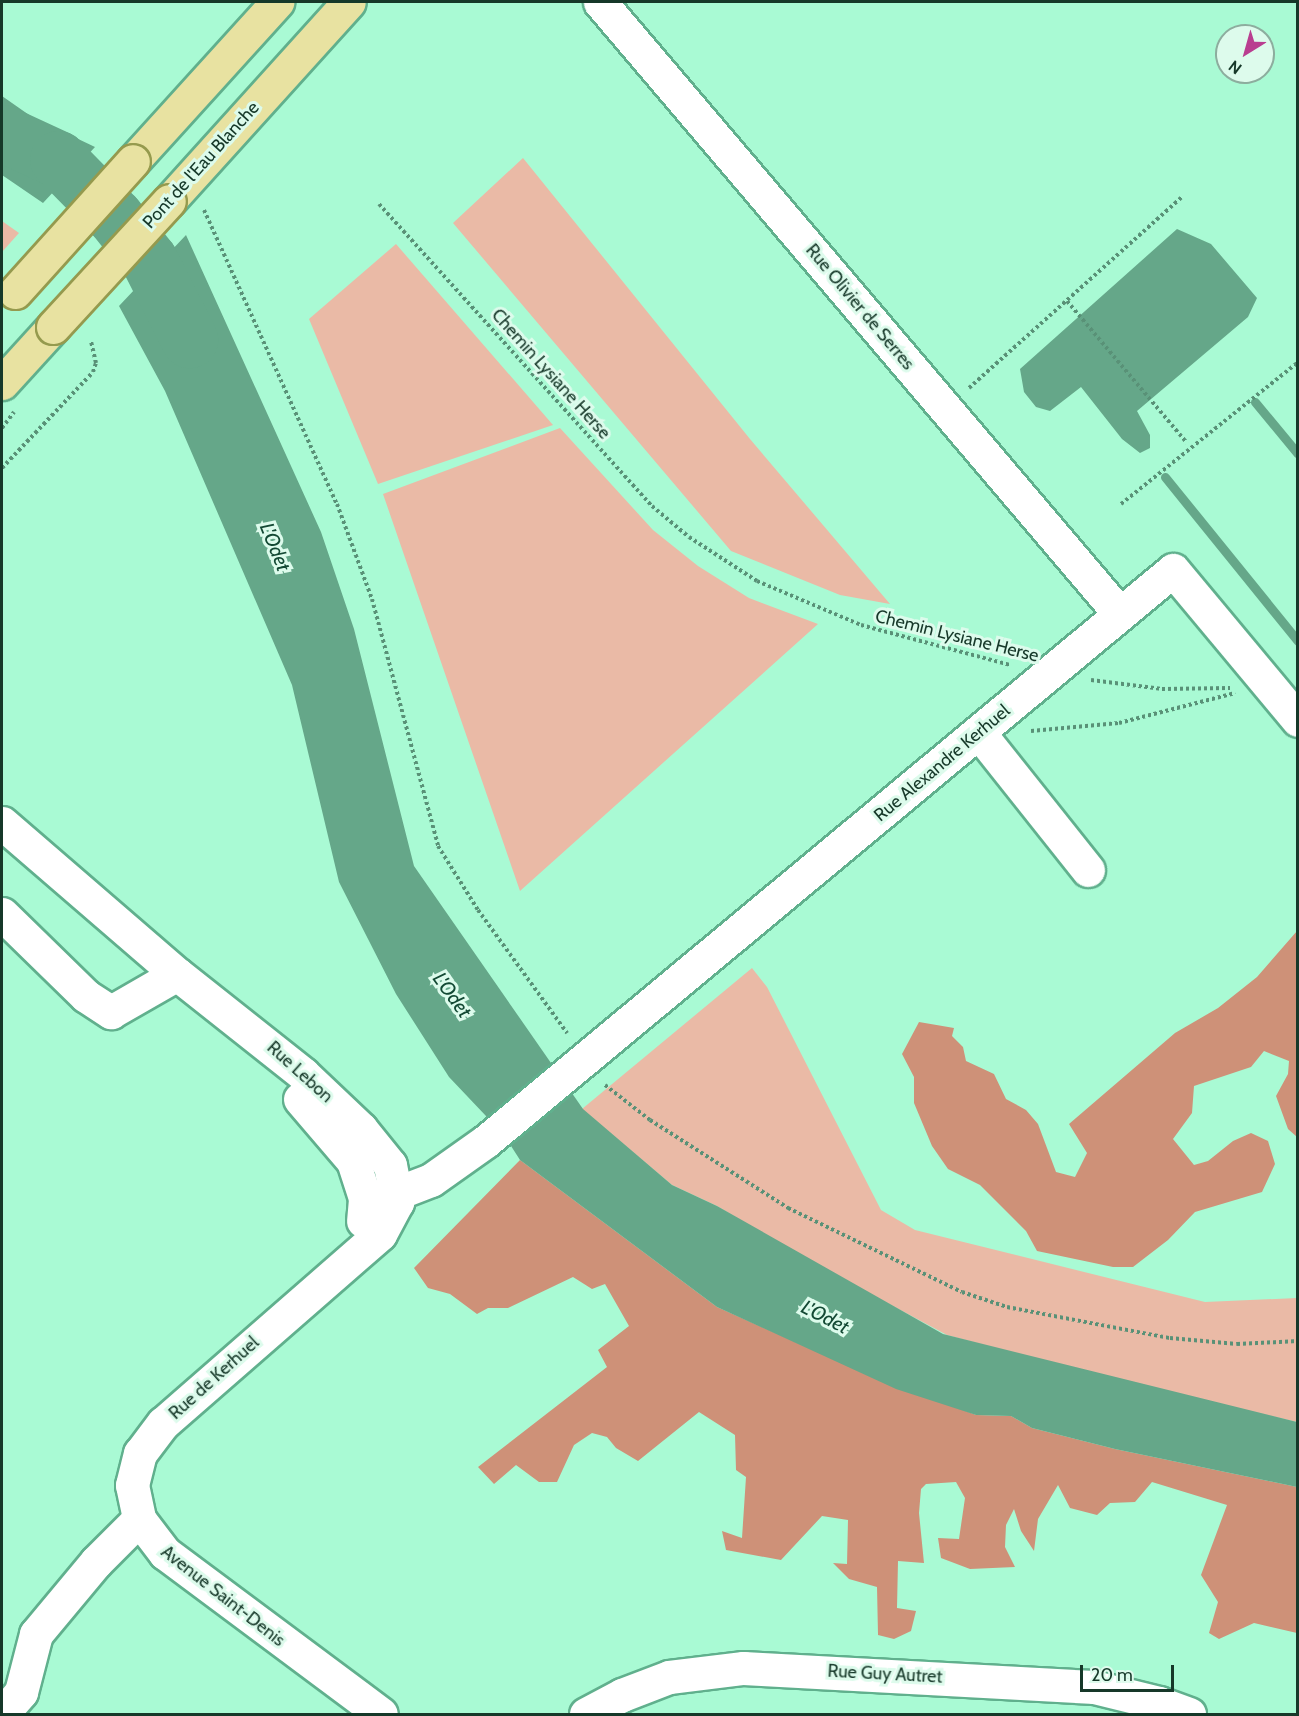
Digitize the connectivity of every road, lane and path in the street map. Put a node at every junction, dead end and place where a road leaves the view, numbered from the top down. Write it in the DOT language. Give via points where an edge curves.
graph roads {
  1 [pos="278,2"];
  2 [pos="349,2"];
  3 [pos="600,2"];
  4 [pos="1182,197"];
  5 [pos="198,200"];
  6 [pos="379,204"];
  7 [pos="8,300"];
  8 [pos="1067,301"];
  9 [pos="91,342"];
  10 [pos="1297,363"];
  11 [pos="2,382"];
  12 [pos="946,408"];
  13 [pos="1187,443"];
  14 [pos="2,468"];
  15 [pos="1121,504"];
  16 [pos="1120,614"];
  17 [pos="1049,673"];
  18 [pos="1261,685"];
  19 [pos="1298,720"];
  20 [pos="979,733"];
  21 [pos="2,823"];
  22 [pos="1088,870"];
  23 [pos="2,914"];
  24 [pos="177,974"];
  25 [pos="573,1068"];
  26 [pos="397,1192"];
  27 [pos="365,1199"];
  28 [pos="345,1262"];
  29 [pos="1298,1341"];
  30 [pos="139,1519"];
  31 [pos="2,1714"];
  32 [pos="381,1714"];
  33 [pos="585,1714"];
  34 [pos="1189,1714"];
  1 -- 7 [label="main road, bridge"];
  2 -- 11 [label="main road, Pont de l'Eau Blanche, bridge"];
  3 -- 12 [label="street, Rue Olivier de Serres"];
  4 -- 8 [label="path"];
  5 -- 25 [label="path" via="337,504 372,599 438,846"];
  6 -- 17 [label="path, Chemin Lysiane Herse" via="652,506 722,561 757,581 861,625 953,652"];
  8 -- 12 [label="path"];
  8 -- 13 [label="path"];
  9 -- 14 [label="path" via="96,363 93,372"];
  10 -- 15 [label="path"];
  12 -- 16 [label="street, Rue Olivier de Serres"];
  16 -- 17 [label="street, Rue Alexandre Kerhuel"];
  16 -- 18 [label="street, Rue Alexandre Kerhuel" via="1173,570"];
  17 -- 18 [label="path, Chemin Lysiane Herse" via="1162,690"];
  17 -- 20 [label="street, Rue Alexandre Kerhuel"];
  18 -- 19 [label="street, Rue Alexandre Kerhuel"];
  18 -- 20 [label="path" via="1119,723"];
  20 -- 22 [label="street"];
  20 -- 25 [label="street, Rue Alexandre Kerhuel"];
  21 -- 24 [label="street, Rue Lebon"];
  23 -- 24 [label="street" via="86,996 111,1012"];
  24 -- 26 [label="street, Rue Lebon" via="260,1037 361,1128 390,1165"];
  24 -- 27 [label="street, Rue Lebon" via="345,1148 360,1176"];
  25 -- 26 [label="street" via="448,1170"];
  25 -- 29 [label="path" via="761,1191 962,1292 1007,1307 1170,1338 1237,1344"];
  26 -- 27 [label="street"];
  26 -- 28 [label="street, Rue de Kerhuel" via="390,1222"];
  27 -- 28 [label="street, Rue de Kerhuel" via="358,1240"];
  28 -- 30 [label="street, Rue de Kerhuel" via="152,1436 132,1475 132,1496"];
  30 -- 31 [label="street" via="96,1562 36,1634 21,1692"];
  30 -- 32 [label="street, Avenue Saint-Denis" via="151,1539 186,1570"];
  33 -- 34 [label="street, Rue Guy Autret" via="669,1677 743,1668 1094,1687"];
}
